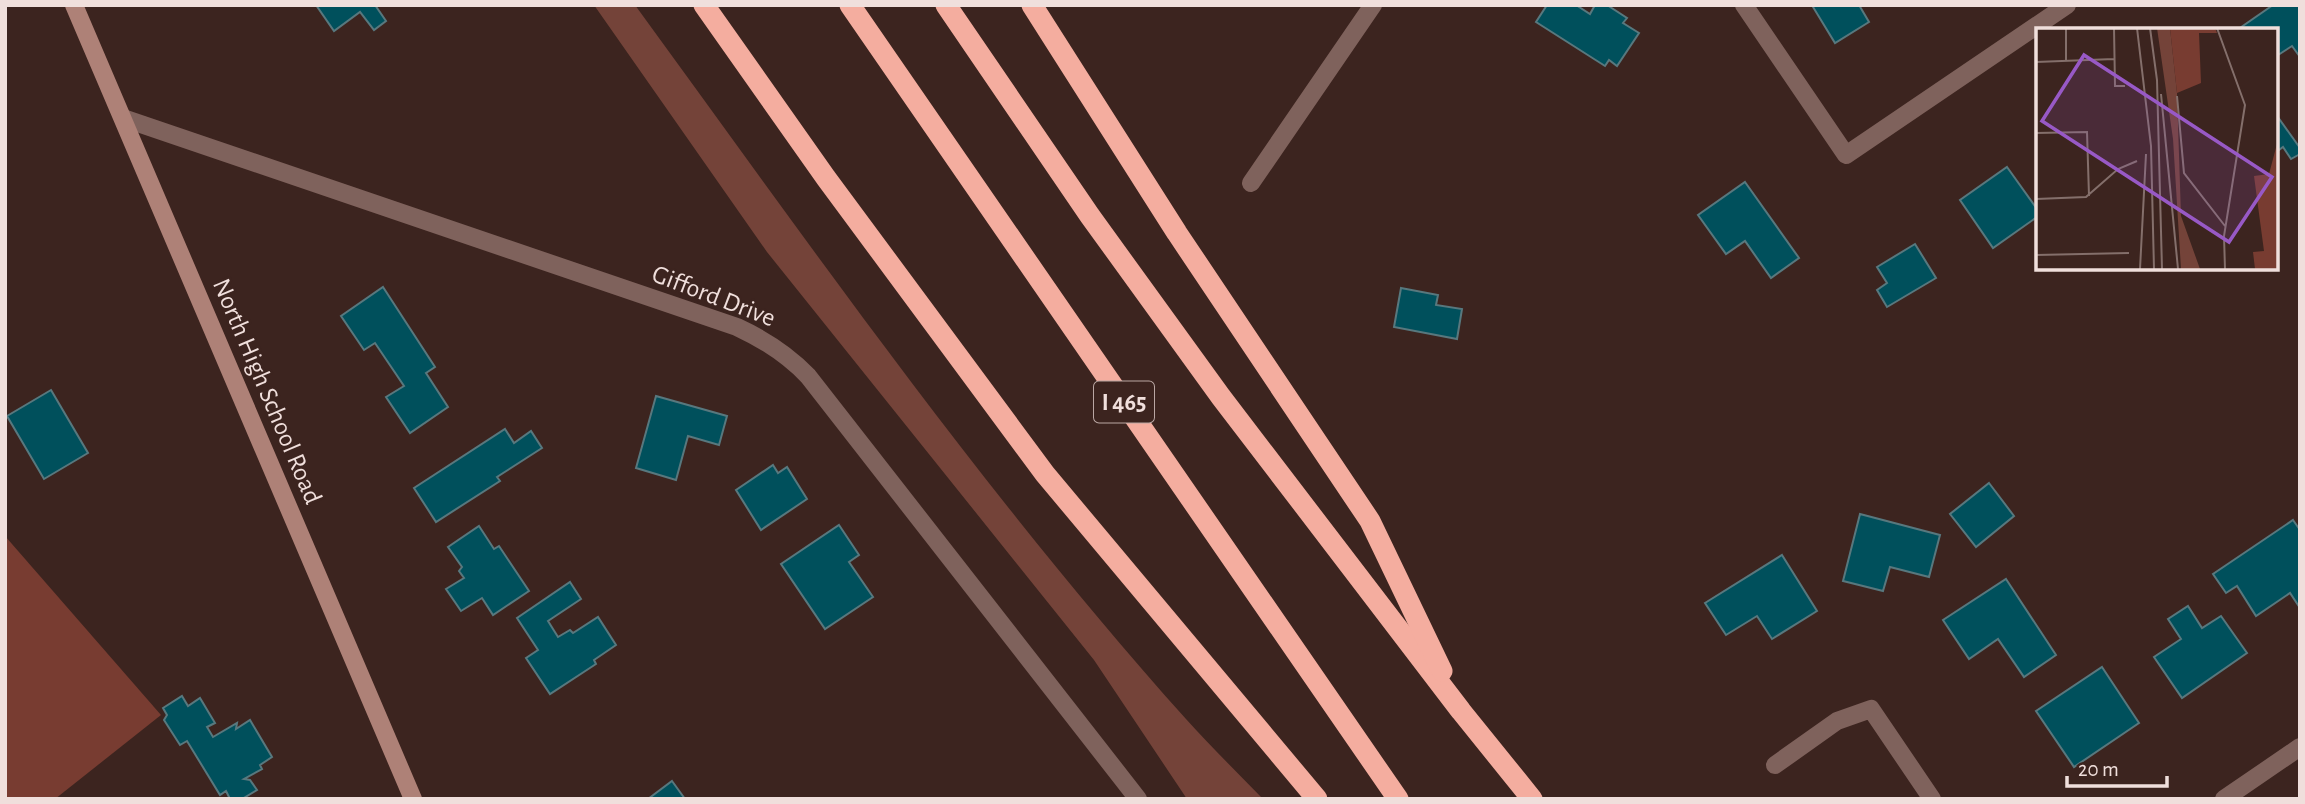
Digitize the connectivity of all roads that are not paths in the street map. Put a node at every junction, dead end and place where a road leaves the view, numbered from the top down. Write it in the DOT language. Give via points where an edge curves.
graph roads {
  1 [pos="74,5"];
  2 [pos="704,5"];
  3 [pos="850,5"];
  4 [pos="946,5"];
  5 [pos="1032,5"];
  6 [pos="1373,5"];
  7 [pos="1744,5"];
  8 [pos="2067,5"];
  9 [pos="123,118"];
  10 [pos="1251,183"];
  11 [pos="1461,711"];
  12 [pos="2300,747"];
  13 [pos="1775,765"];
  14 [pos="413,799"];
  15 [pos="1138,799"];
  16 [pos="1317,799"];
  17 [pos="1398,799"];
  18 [pos="1532,799"];
  19 [pos="1932,799"];
  20 [pos="2224,799"];
  1 -- 9 [label="street, North High School Road"];
  2 -- 16 [label="highway" via="1045,474"];
  3 -- 17 [label="highway, I 465"];
  4 -- 11 [label="highway" via="1213,386"];
  5 -- 11 [label="highway" via="1177,233 1370,521"];
  6 -- 10 [label="street"];
  7 -- 8 [label="street" via="1846,155"];
  9 -- 14 [label="street, North High School Road"];
  9 -- 15 [label="street, Gifford Drive" via="737,327 776,347 808,376"];
  11 -- 18 [label="highway"];
  12 -- 20 [label="street"];
  13 -- 19 [label="street" via="1838,722 1871,709"];
}
